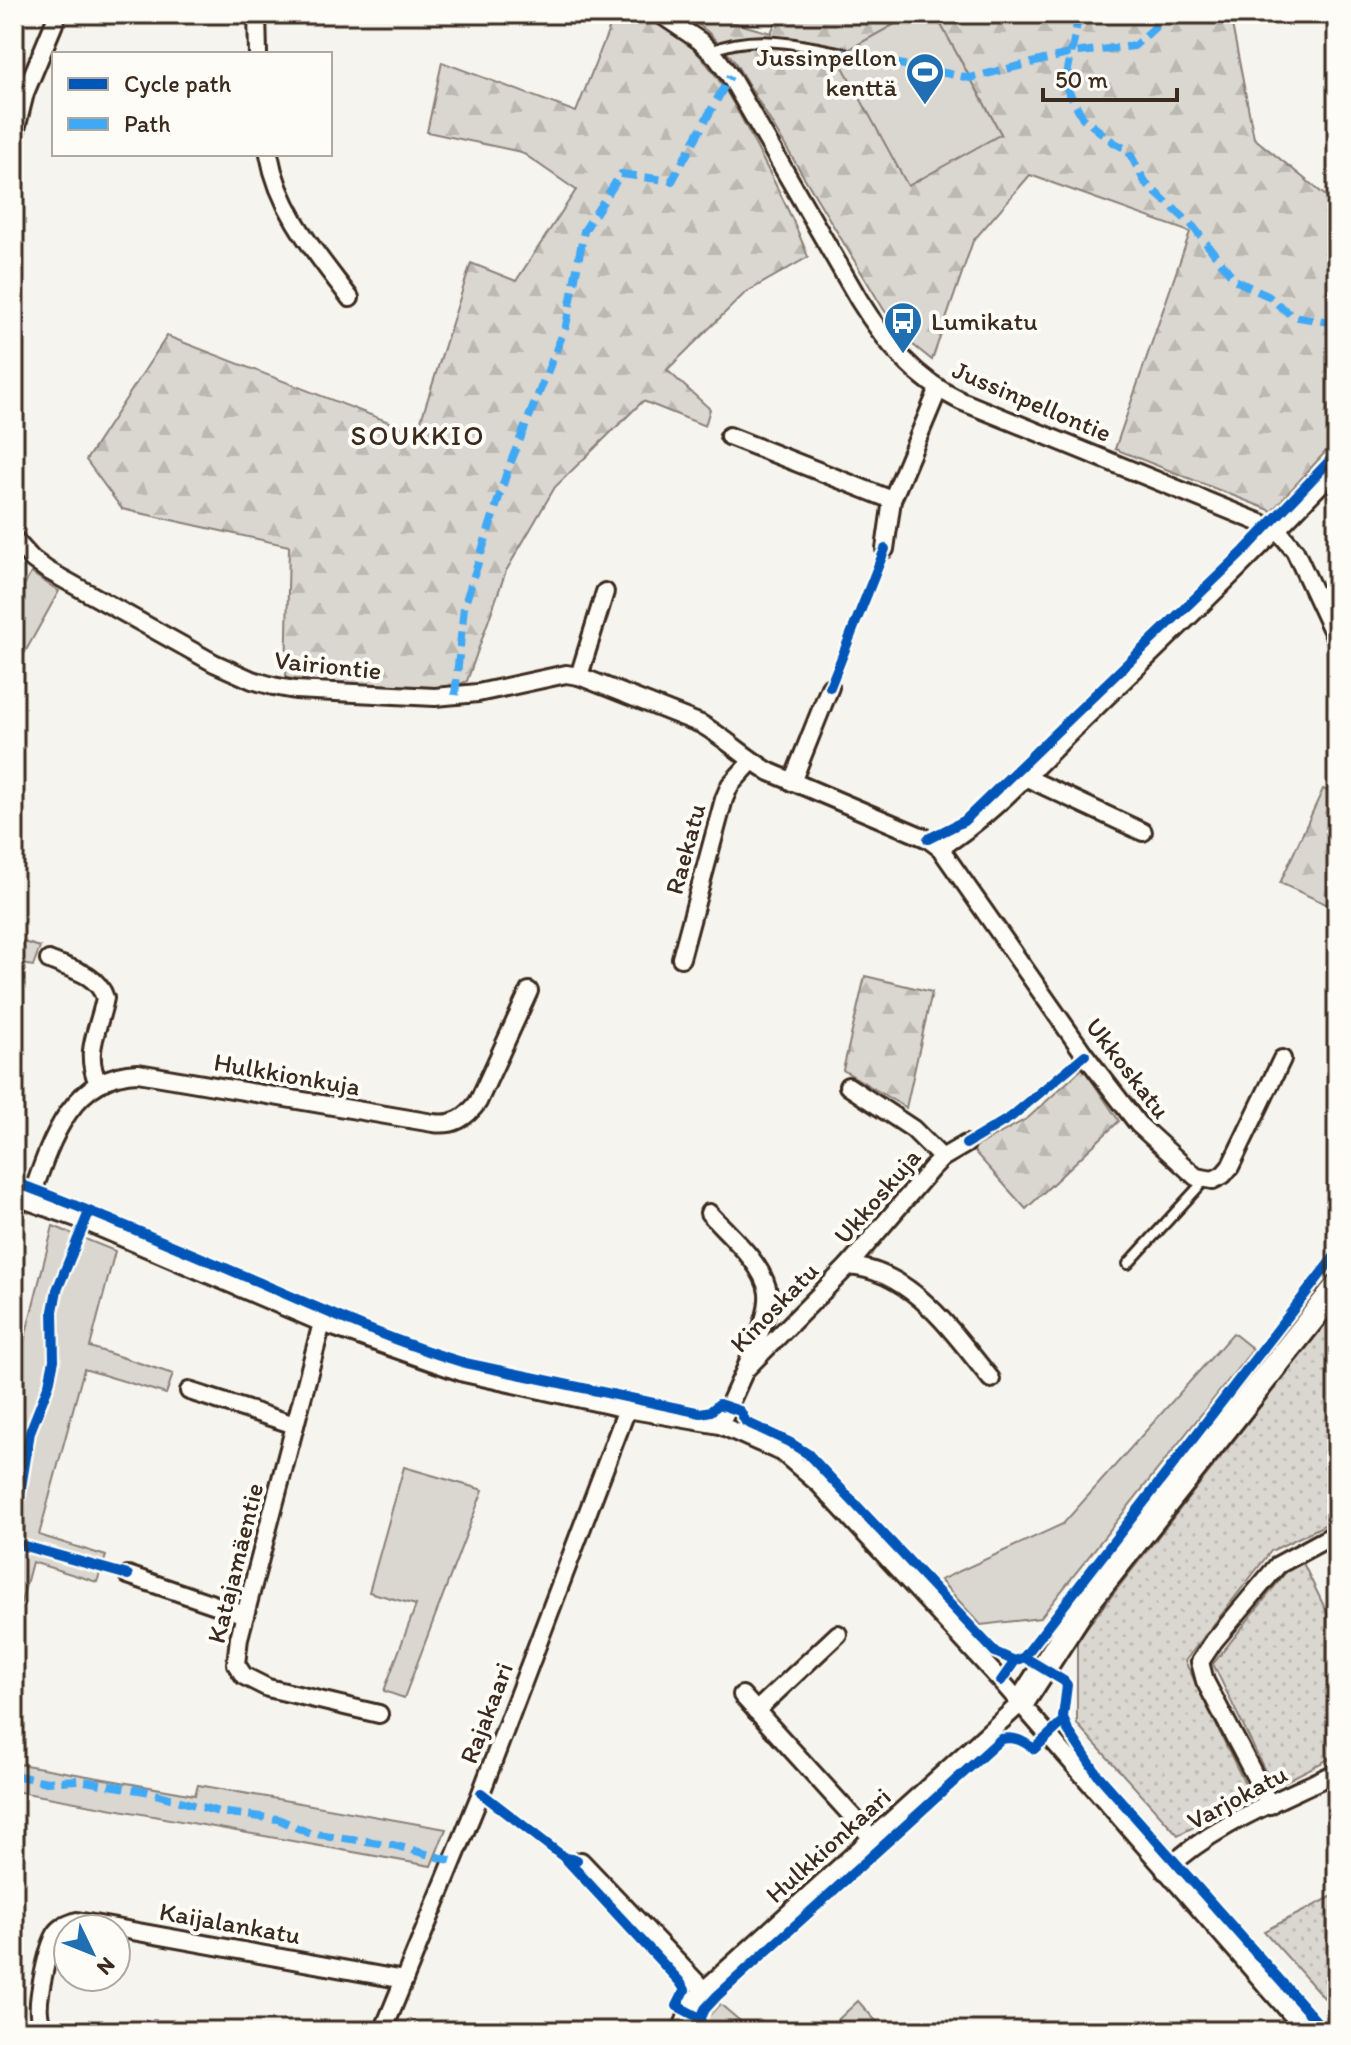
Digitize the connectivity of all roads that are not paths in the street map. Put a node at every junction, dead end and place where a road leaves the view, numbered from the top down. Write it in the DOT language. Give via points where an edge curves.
graph roads {
  1 [pos="58,14"];
  2 [pos="257,14"];
  3 [pos="660,14"];
  4 [pos="258,52"];
  5 [pos="711,52"];
  6 [pos="843,53"];
  7 [pos="14,137"];
  8 [pos="269,156"];
  9 [pos="350,298"];
  10 [pos="938,390"];
  11 [pos="729,436"];
  12 [pos="1337,467"];
  13 [pos="892,500"];
  14 [pos="1278,530"];
  15 [pos="14,539"];
  16 [pos="885,549"];
  17 [pos="605,592"];
  18 [pos="1337,641"];
  19 [pos="579,676"];
  20 [pos="830,687"];
  21 [pos="751,762"];
  22 [pos="1025,777"];
  23 [pos="792,782"];
  24 [pos="1143,832"];
  25 [pos="940,848"];
  26 [pos="681,958"];
  27 [pos="49,960"];
  28 [pos="529,991"];
  29 [pos="1282,1059"];
  30 [pos="98,1083"];
  31 [pos="848,1086"];
  32 [pos="966,1144"];
  33 [pos="942,1158"];
  34 [pos="1204,1181"];
  35 [pos="22,1198"];
  36 [pos="709,1213"];
  37 [pos="1128,1264"];
  38 [pos="848,1266"];
  39 [pos="1337,1287"];
  40 [pos="322,1323"];
  41 [pos="745,1370"];
  42 [pos="991,1379"];
  43 [pos="189,1391"];
  44 [pos="627,1409"];
  45 [pos="295,1425"];
  46 [pos="720,1425"];
  47 [pos="1337,1533"];
  48 [pos="128,1575"];
  49 [pos="245,1615"];
  50 [pos="838,1634"];
  51 [pos="742,1695"];
  52 [pos="1021,1703"];
  53 [pos="756,1711"];
  54 [pos="379,1714"];
  55 [pos="1337,1772"];
  56 [pos="1270,1805"];
  57 [pos="872,1838"];
  58 [pos="581,1861"];
  59 [pos="1165,1871"];
  60 [pos="404,1980"];
  61 [pos="704,1990"];
  62 [pos="45,2031"];
  63 [pos="383,2031"];
  64 [pos="681,2031"];
  65 [pos="1306,2031"];
  1 -- 7 [label="street" via="25,93"];
  2 -- 4 [label="street"];
  3 -- 5 [label="street, Jussinpellontie"];
  5 -- 6 [label="lane" via="758,41"];
  5 -- 10 [label="street, Jussinpellontie" via="743,95 872,322 903,360"];
  8 -- 9 [label="street" via="289,214"];
  10 -- 13 [label="street"];
  10 -- 14 [label="street, Jussinpellontie"];
  11 -- 13 [label="street"];
  12 -- 14 [label="street"];
  13 -- 16 [label="street"];
  14 -- 18 [label="street" via="1295,551"];
  14 -- 22 [label="street"];
  15 -- 19 [label="street, Vairiontie" via="47,570 214,663 273,686 435,697"];
  17 -- 19 [label="street"];
  19 -- 21 [label="street" via="701,724"];
  20 -- 23 [label="street"];
  21 -- 23 [label="street"];
  21 -- 26 [label="street, Raekatu" via="724,799"];
  22 -- 24 [label="street"];
  22 -- 25 [label="street" via="966,832"];
  23 -- 25 [label="street"];
  25 -- 34 [label="street, Ukkoskatu" via="1124,1109"];
  27 -- 30 [label="street" via="89,976 102,989 105,998 90,1057"];
  28 -- 30 [label="street, Hulkkionkuja" via="478,1102 470,1113 446,1125 138,1073"];
  29 -- 34 [label="street" via="1236,1158 1223,1175"];
  30 -- 35 [label="street" via="56,1133"];
  31 -- 33 [label="street, Ukkoskuja" via="913,1129"];
  32 -- 33 [label="street, Ukkoskuja"];
  33 -- 38 [label="street, Ukkoskuja"];
  34 -- 37 [label="lane"];
  35 -- 40 [label="street"];
  36 -- 41 [label="street" via="750,1257 768,1292"];
  38 -- 41 [label="street, Kinoskatu"];
  38 -- 42 [label="street, Kinoskatu" via="883,1273 901,1284 946,1324"];
  39 -- 52 [label="street" via="1112,1569"];
  40 -- 44 [label="street" via="464,1373"];
  40 -- 45 [label="street, Katajamäentie"];
  41 -- 46 [label="street, Kinoskatu"];
  43 -- 45 [label="street"];
  44 -- 46 [label="street"];
  44 -- 60 [label="street, Rajakaari"];
  45 -- 49 [label="street, Katajamäentie"];
  46 -- 52 [label="street" via="763,1442 802,1467"];
  47 -- 56 [label="street" via="1278,1565 1200,1662"];
  48 -- 49 [label="street"];
  49 -- 54 [label="street, Katajamäentie" via="236,1652 244,1676 268,1688"];
  50 -- 53 [label="street"];
  51 -- 53 [label="street"];
  52 -- 57 [label="street, Hulkkionkaari"];
  52 -- 59 [label="street"];
  53 -- 57 [label="street"];
  55 -- 56 [label="street, Varjokatu"];
  56 -- 59 [label="street, Varjokatu" via="1209,1836"];
  57 -- 61 [label="street, Hulkkionkaari"];
  58 -- 61 [label="street"];
  59 -- 65 [label="street"];
  60 -- 62 [label="street, Kaijalankatu" via="77,1921 56,1933 52,1944 38,2003"];
  60 -- 63 [label="street, Rajakaari"];
  61 -- 64 [label="street, Hulkkionkaari" via="692,2003"];
}
